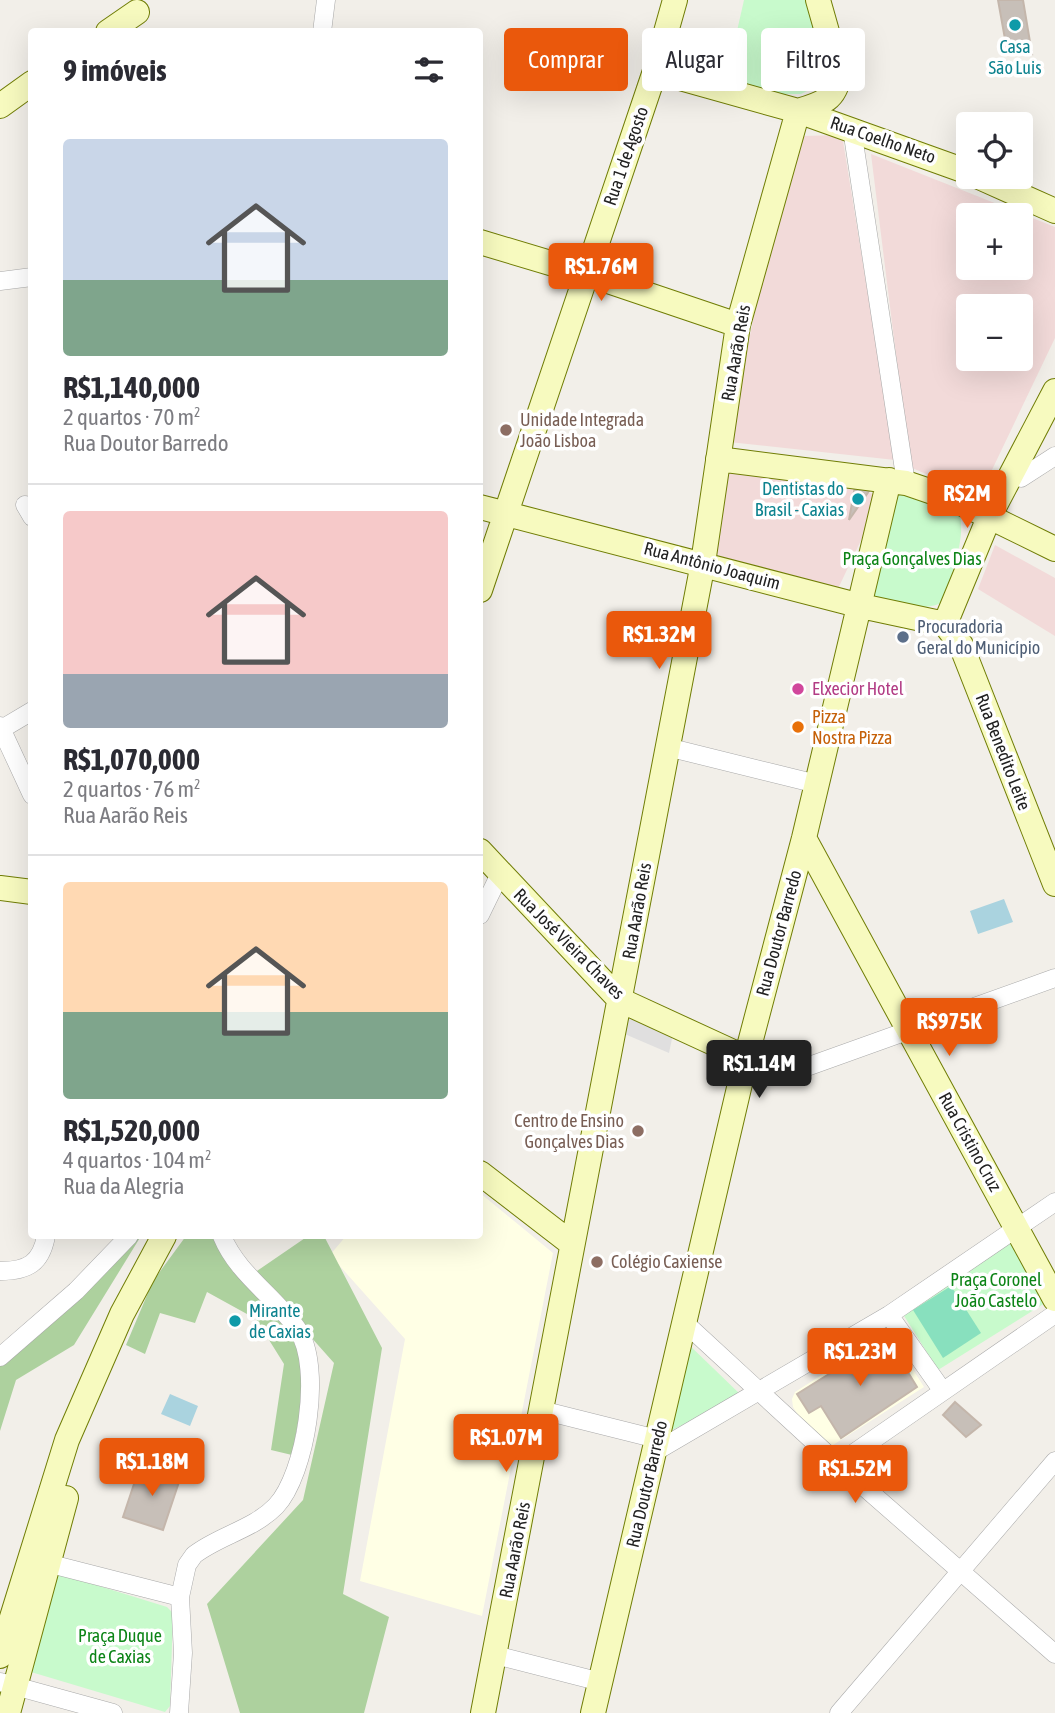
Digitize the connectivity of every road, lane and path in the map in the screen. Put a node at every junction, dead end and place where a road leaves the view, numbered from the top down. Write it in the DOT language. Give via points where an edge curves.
graph roads {
  1 [pos="326,0"];
  2 [pos="675,0"];
  3 [pos="818,0"];
  4 [pos="136,11"];
  5 [pos="113,28"];
  6 [pos="322,28"];
  7 [pos="667,28"];
  8 [pos="28,86"];
  9 [pos="648,91"];
  10 [pos="726,91"];
  11 [pos="0,106"];
  12 [pos="798,111"];
  13 [pos="852,129"];
  14 [pos="956,168"];
  15 [pos="1006,189"];
  16 [pos="1055,211"];
  17 [pos="483,243"];
  18 [pos="587,274"];
  19 [pos="28,278"];
  20 [pos="0,281"];
  21 [pos="738,325"];
  22 [pos="1055,391"];
  23 [pos="1055,456"];
  24 [pos="718,459"];
  25 [pos="1010,475"];
  26 [pos="898,481"];
  27 [pos="483,508"];
  28 [pos="507,514"];
  29 [pos="990,515"];
  30 [pos="1055,549"];
  31 [pos="703,563"];
  32 [pos="483,582"];
  33 [pos="861,606"];
  34 [pos="945,624"];
  35 [pos="28,713"];
  36 [pos="0,728"];
  37 [pos="667,747"];
  38 [pos="817,785"];
  39 [pos="28,787"];
  40 [pos="804,838"];
  41 [pos="483,854"];
  42 [pos="500,874"];
  43 [pos="1055,884"];
  44 [pos="0,888"];
  45 [pos="28,892"];
  46 [pos="483,909"];
  47 [pos="1055,978"];
  48 [pos="620,1000"];
  49 [pos="907,1031"];
  50 [pos="746,1058"];
  51 [pos="483,1175"];
  52 [pos="1055,1202"];
  53 [pos="1018,1226"];
  54 [pos="46,1239"];
  55 [pos="125,1239"];
  56 [pos="162,1239"];
  57 [pos="224,1239"];
  58 [pos="572,1244"];
  59 [pos="0,1271"];
  60 [pos="1055,1299"];
  61 [pos="1055,1314"];
  62 [pos="888,1315"];
  63 [pos="685,1323"];
  64 [pos="0,1357"];
  65 [pos="942,1390"];
  66 [pos="759,1393"];
  67 [pos="541,1410"];
  68 [pos="655,1446"];
  69 [pos="1055,1461"];
  70 [pos="838,1464"];
  71 [pos="39,1561"];
  72 [pos="959,1571"];
  73 [pos="180,1597"];
  74 [pos="7,1609"];
  75 [pos="1055,1654"];
  76 [pos="495,1655"];
  77 [pos="0,1656"];
  78 [pos="601,1682"];
  79 [pos="8,1684"];
  80 [pos="595,1711"];
  81 [pos="8,1713"];
  82 [pos="113,1713"];
  83 [pos="179,1713"];
  84 [pos="483,1713"];
  85 [pos="839,1713"];
  1 -- 6 [label="street"];
  2 -- 7 [label="main road, Rua 1 de Agosto"];
  3 -- 12 [label="main road" via="839,74 838,86 822,104"];
  4 -- 5 [label="main road"];
  8 -- 11 [label="main road"];
  9 -- 18 [label="main road, Rua 1 de Agosto"];
  10 -- 12 [label="main road, Rua Coelho Neto"];
  12 -- 13 [label="main road, Rua Coelho Neto"];
  12 -- 21 [label="main road, Rua Aarão Reis"];
  13 -- 14 [label="main road, Rua Coelho Neto"];
  13 -- 26 [label="street"];
  15 -- 16 [label="main road"];
  17 -- 18 [label="main road"];
  18 -- 21 [label="main road"];
  18 -- 28 [label="main road, Rua 1 de Agosto"];
  19 -- 20 [label="street"];
  21 -- 24 [label="main road, Rua Aarão Reis"];
  22 -- 25 [label="main road"];
  23 -- 25 [label="street" via="1021,478"];
  24 -- 26 [label="main road"];
  24 -- 31 [label="main road, Rua Aarão Reis"];
  25 -- 29 [label="main road"];
  26 -- 29 [label="main road"];
  26 -- 33 [label="main road, Rua Doutor Barredo"];
  27 -- 28 [label="main road, Rua Antônio Joaquim"];
  28 -- 31 [label="main road, Rua Antônio Joaquim"];
  28 -- 32 [label="main road, Rua 1 de Agosto"];
  29 -- 30 [label="main road"];
  29 -- 34 [label="main road"];
  31 -- 33 [label="main road, Rua Antônio Joaquim"];
  31 -- 37 [label="main road, Rua Aarão Reis"];
  33 -- 34 [label="main road, Rua Antônio Joaquim"];
  33 -- 38 [label="main road, Rua Doutor Barredo"];
  34 -- 43 [label="main road, Rua Benedito Leite" via="961,645"];
  35 -- 36 [label="street"];
  36 -- 39 [label="street"];
  37 -- 38 [label="street"];
  37 -- 48 [label="main road, Rua Aarão Reis"];
  38 -- 40 [label="main road, Rua Doutor Barredo"];
  40 -- 49 [label="main road, Rua Cristino Cruz"];
  40 -- 50 [label="main road, Rua Doutor Barredo"];
  41 -- 42 [label="main road, Rua José Vieira Chaves"];
  42 -- 46 [label="street"];
  42 -- 48 [label="main road, Rua José Vieira Chaves"];
  44 -- 45 [label="main road"];
  47 -- 49 [label="street"];
  48 -- 50 [label="main road, Rua José Vieira Chaves"];
  48 -- 58 [label="main road, Rua Aarão Reis"];
  49 -- 50 [label="street" via="791,1072"];
  49 -- 53 [label="main road, Rua Cristino Cruz"];
  50 -- 63 [label="main road, Rua Doutor Barredo"];
  51 -- 58 [label="main road"];
  52 -- 53 [label="street"];
  53 -- 60 [label="main road, Rua Cristino Cruz"];
  53 -- 62 [label="street"];
  54 -- 59 [label="street" via="43,1254 31,1264 17,1271"];
  55 -- 64 [label="street" via="76,1292"];
  56 -- 71 [label="main road" via="122,1314 107,1353"];
  57 -- 73 [label="street" via="239,1267 286,1315 306,1343 311,1387 299,1460 287,1493 259,1519 194,1555"];
  58 -- 67 [label="main road, Rua Aarão Reis"];
  61 -- 65 [label="street"];
  62 -- 65 [label="street"];
  62 -- 66 [label="street"];
  63 -- 66 [label="street"];
  63 -- 68 [label="main road, Rua Doutor Barredo"];
  65 -- 70 [label="street"];
  66 -- 68 [label="street"];
  66 -- 70 [label="street"];
  67 -- 68 [label="street"];
  67 -- 76 [label="main road, Rua Aarão Reis"];
  68 -- 78 [label="main road, Rua Doutor Barredo"];
  69 -- 72 [label="street"];
  70 -- 72 [label="street"];
  71 -- 73 [label="street"];
  71 -- 74 [label="main road"];
  71 -- 79 [label="main road"];
  72 -- 75 [label="street"];
  72 -- 85 [label="street"];
  73 -- 83 [label="street"];
  74 -- 77 [label="main road"];
  76 -- 78 [label="street"];
  76 -- 84 [label="main road, Rua Aarão Reis"];
  78 -- 80 [label="main road, Rua Doutor Barredo"];
  79 -- 81 [label="main road"];
  79 -- 82 [label="street"];
}
